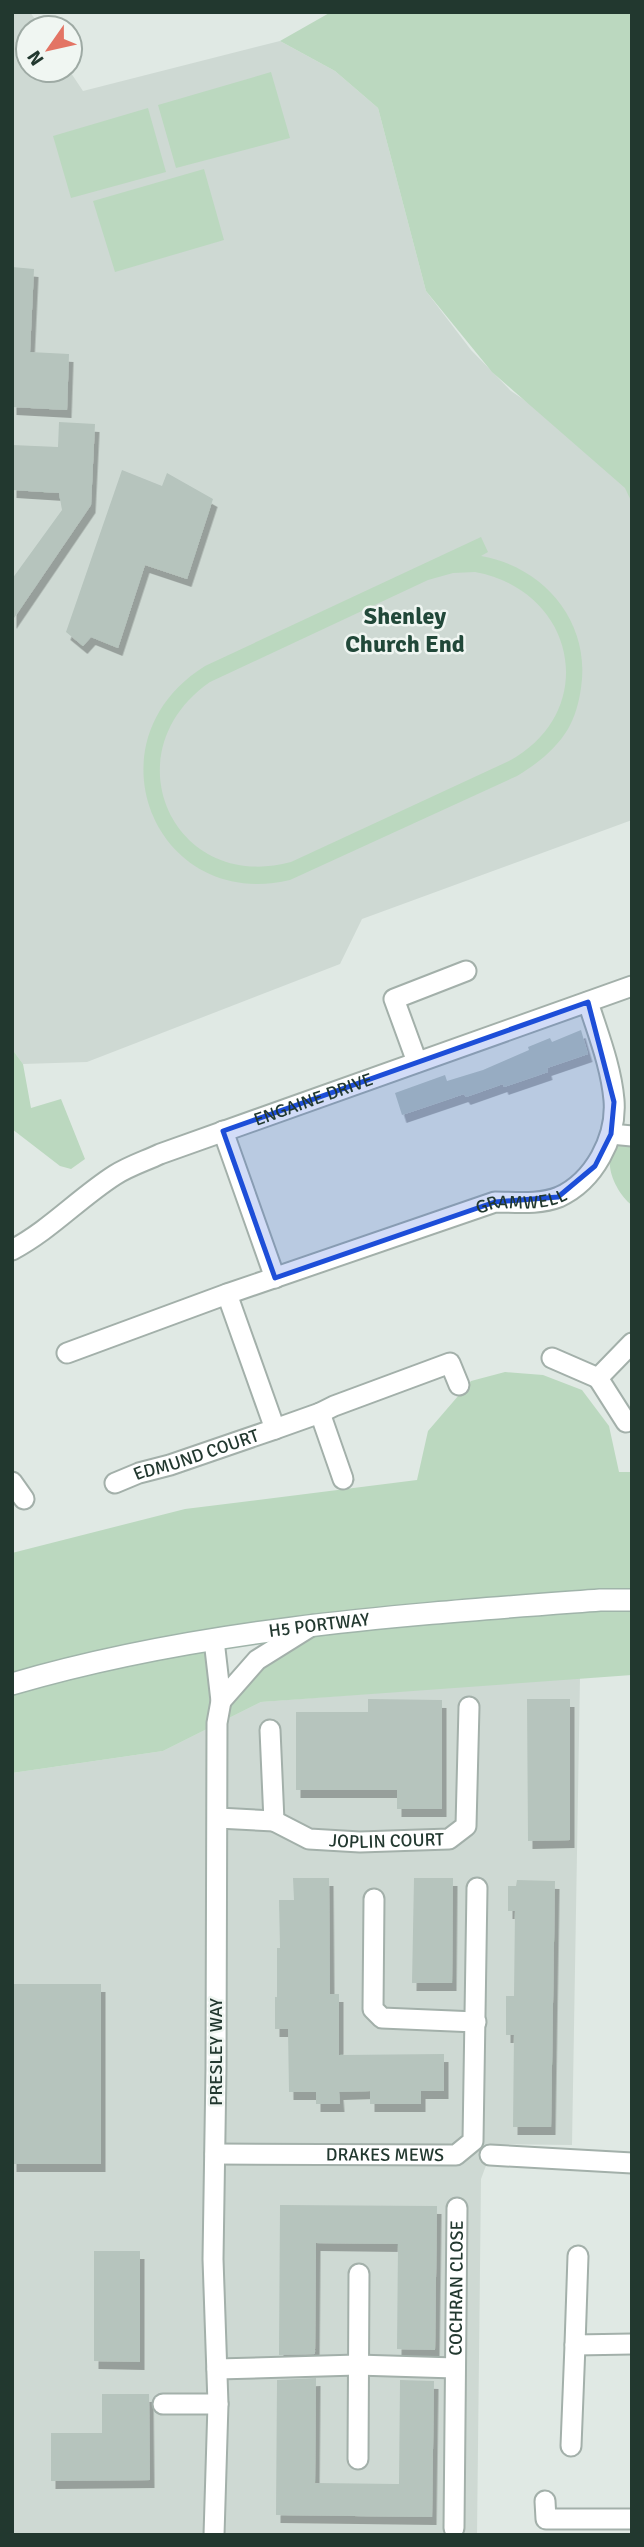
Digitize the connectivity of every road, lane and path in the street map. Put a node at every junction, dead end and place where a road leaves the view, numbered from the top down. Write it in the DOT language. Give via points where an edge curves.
graph roads {
  1 [pos="466,971"];
  2 [pos="632,986"];
  3 [pos="588,1002"];
  4 [pos="417,1062"];
  5 [pos="223,1131"];
  6 [pos="611,1134"];
  7 [pos="632,1136"];
  8 [pos="12,1250"];
  9 [pos="275,1278"];
  10 [pos="227,1294"];
  11 [pos="632,1343"];
  12 [pos="67,1353"];
  13 [pos="552,1358"];
  14 [pos="597,1378"];
  15 [pos="458,1385"];
  16 [pos="320,1413"];
  17 [pos="626,1422"];
  18 [pos="275,1429"];
  19 [pos="343,1479"];
  20 [pos="12,1482"];
  21 [pos="115,1483"];
  22 [pos="24,1499"];
  23 [pos="632,1600"];
  24 [pos="314,1624"];
  25 [pos="214,1640"];
  26 [pos="12,1684"];
  27 [pos="221,1701"];
  28 [pos="469,1707"];
  29 [pos="270,1730"];
  30 [pos="218,1818"];
  31 [pos="274,1821"];
  32 [pos="477,1888"];
  33 [pos="374,1899"];
  34 [pos="476,2022"];
  35 [pos="215,2154"];
  36 [pos="490,2155"];
  37 [pos="632,2163"];
  38 [pos="457,2208"];
  39 [pos="578,2256"];
  40 [pos="359,2274"];
  41 [pos="632,2344"];
  42 [pos="575,2345"];
  43 [pos="357,2365"];
  44 [pos="455,2368"];
  45 [pos="217,2369"];
  46 [pos="163,2404"];
  47 [pos="218,2404"];
  48 [pos="571,2446"];
  49 [pos="358,2459"];
  50 [pos="545,2518"];
  51 [pos="632,2519"];
  52 [pos="454,2528"];
  53 [pos="214,2535"];
  1 -- 4 [label="street" via="394,999"];
  2 -- 3 [label="street, ENGAINE DRIVE"];
  3 -- 4 [label="street, ENGAINE DRIVE"];
  3 -- 6 [label="street, GRAMWELL" via="614,1102"];
  4 -- 5 [label="street, ENGAINE DRIVE"];
  5 -- 8 [label="street, ENGAINE DRIVE" via="116,1175 36,1238"];
  5 -- 9 [label="street"];
  6 -- 7 [label="street"];
  6 -- 9 [label="street, GRAMWELL" via="583,1181 558,1197 495,1202"];
  9 -- 10 [label="street, GRAMWELL"];
  10 -- 12 [label="street, GRAMWELL"];
  10 -- 18 [label="street, EDMUND COURT"];
  11 -- 14 [label="street"];
  13 -- 14 [label="street"];
  14 -- 17 [label="street"];
  15 -- 16 [label="street, EDMUND COURT" via="449,1357"];
  16 -- 18 [label="street, EDMUND COURT"];
  16 -- 19 [label="street"];
  18 -- 21 [label="street, EDMUND COURT"];
  20 -- 22 [label="street"];
  23 -- 24 [label="street, H5 PORTWAY"];
  24 -- 25 [label="street, H5 PORTWAY"];
  24 -- 27 [label="street" via="257,1660"];
  25 -- 26 [label="street, H5 PORTWAY" via="130,1654"];
  25 -- 27 [label="street, PRESLEY WAY"];
  27 -- 30 [label="street, PRESLEY WAY"];
  28 -- 31 [label="street, JOPLIN COURT" via="466,1826 449,1839 309,1839"];
  29 -- 31 [label="street"];
  30 -- 31 [label="street, JOPLIN COURT"];
  30 -- 35 [label="street, PRESLEY WAY"];
  32 -- 34 [label="street, DRAKES MEWS"];
  33 -- 34 [label="street" via="373,2009 382,2018"];
  34 -- 35 [label="street, DRAKES MEWS" via="473,2141 456,2155"];
  35 -- 45 [label="street, PRESLEY WAY"];
  36 -- 37 [label="street"];
  38 -- 44 [label="street, COCHRAN CLOSE"];
  39 -- 42 [label="street"];
  40 -- 43 [label="street"];
  41 -- 42 [label="street"];
  42 -- 48 [label="street"];
  43 -- 44 [label="street, COCHRAN CLOSE"];
  43 -- 45 [label="street, COCHRAN CLOSE"];
  43 -- 49 [label="street"];
  44 -- 52 [label="street, COCHRAN CLOSE"];
  45 -- 47 [label="street, PRESLEY WAY"];
  46 -- 47 [label="street"];
  47 -- 53 [label="street, PRESLEY WAY"];
  50 -- 51 [label="street"];
}
